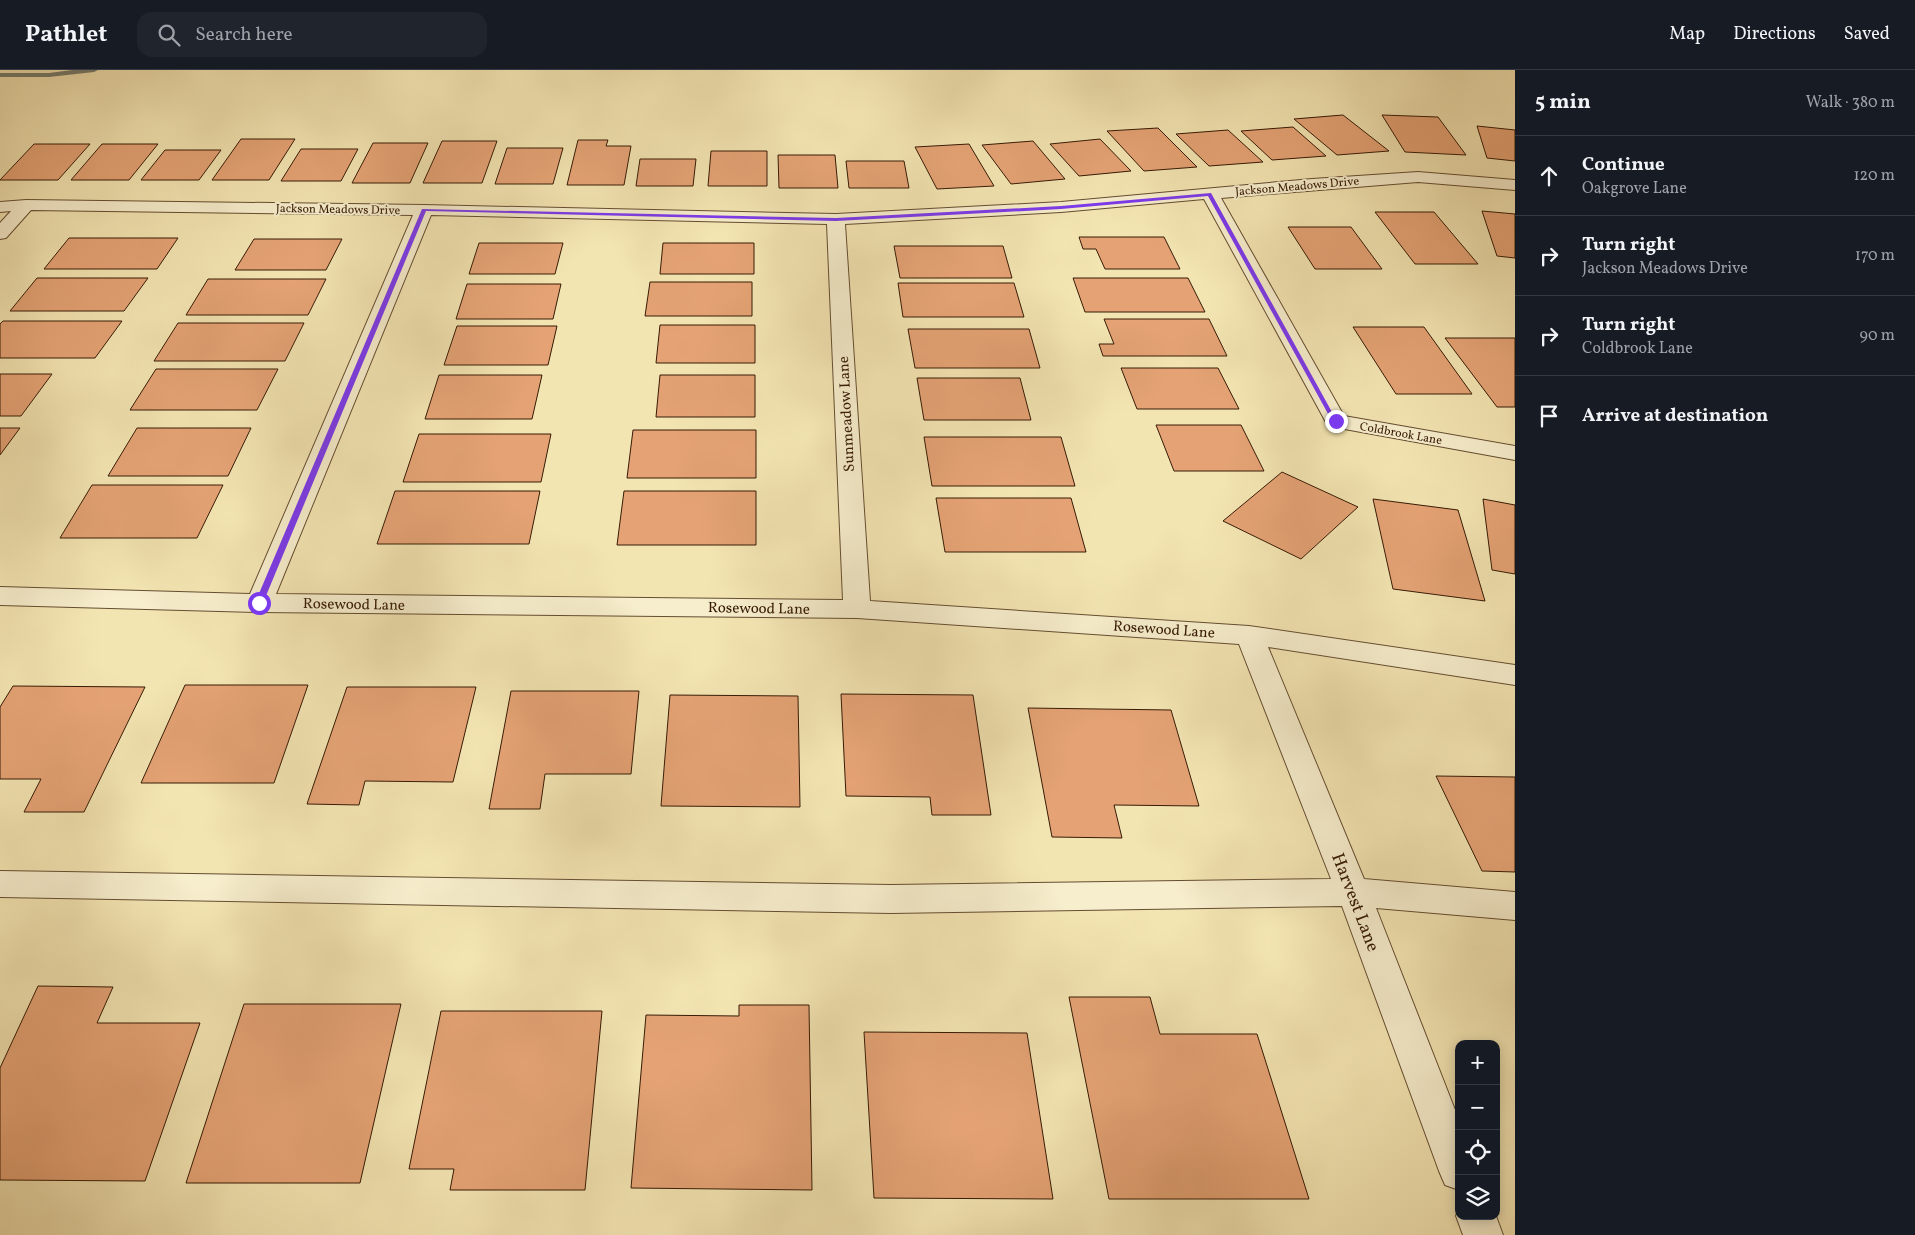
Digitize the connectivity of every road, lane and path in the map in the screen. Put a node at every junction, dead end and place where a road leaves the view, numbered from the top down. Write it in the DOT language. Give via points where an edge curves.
graph roads {
  1 [pos="1515,185"];
  2 [pos="1210,194"];
  3 [pos="26,205"];
  4 [pos="0,207"];
  5 [pos="424,210"];
  6 [pos="836,219"];
  7 [pos="0,234"];
  8 [pos="1515,453"];
  9 [pos="0,596"];
  10 [pos="259,603"];
  11 [pos="857,610"];
  12 [pos="1249,635"];
  13 [pos="1515,675"];
  14 [pos="0,884"];
  15 [pos="1353,892"];
  16 [pos="1515,906"];
  17 [pos="1455,1160"];
  18 [pos="1477,1220"];
  19 [pos="1483,1235"];
  1 -- 2 [label="street, Jackson Meadows Drive" via="1418,177"];
  2 -- 6 [label="street, Jackson Meadows Drive" via="1061,207"];
  2 -- 8 [label="street, Coldbrook Lane" via="1336,421"];
  3 -- 4 [label="street, Jackson Meadows Drive"];
  3 -- 5 [label="street, Jackson Meadows Drive"];
  3 -- 7 [label="street"];
  5 -- 6 [label="street, Jackson Meadows Drive"];
  5 -- 10 [label="street"];
  6 -- 11 [label="street, Sunmeadow Lane"];
  9 -- 10 [label="street, Rosewood Lane"];
  10 -- 11 [label="street, Rosewood Lane"];
  11 -- 12 [label="street, Rosewood Lane"];
  12 -- 13 [label="street, Rosewood Lane"];
  12 -- 15 [label="street, Harvest Lane"];
  14 -- 15 [label="street" via="891,899"];
  15 -- 16 [label="street"];
  15 -- 17 [label="street, Harvest Lane"];
  18 -- 19 [label="street"];
}
